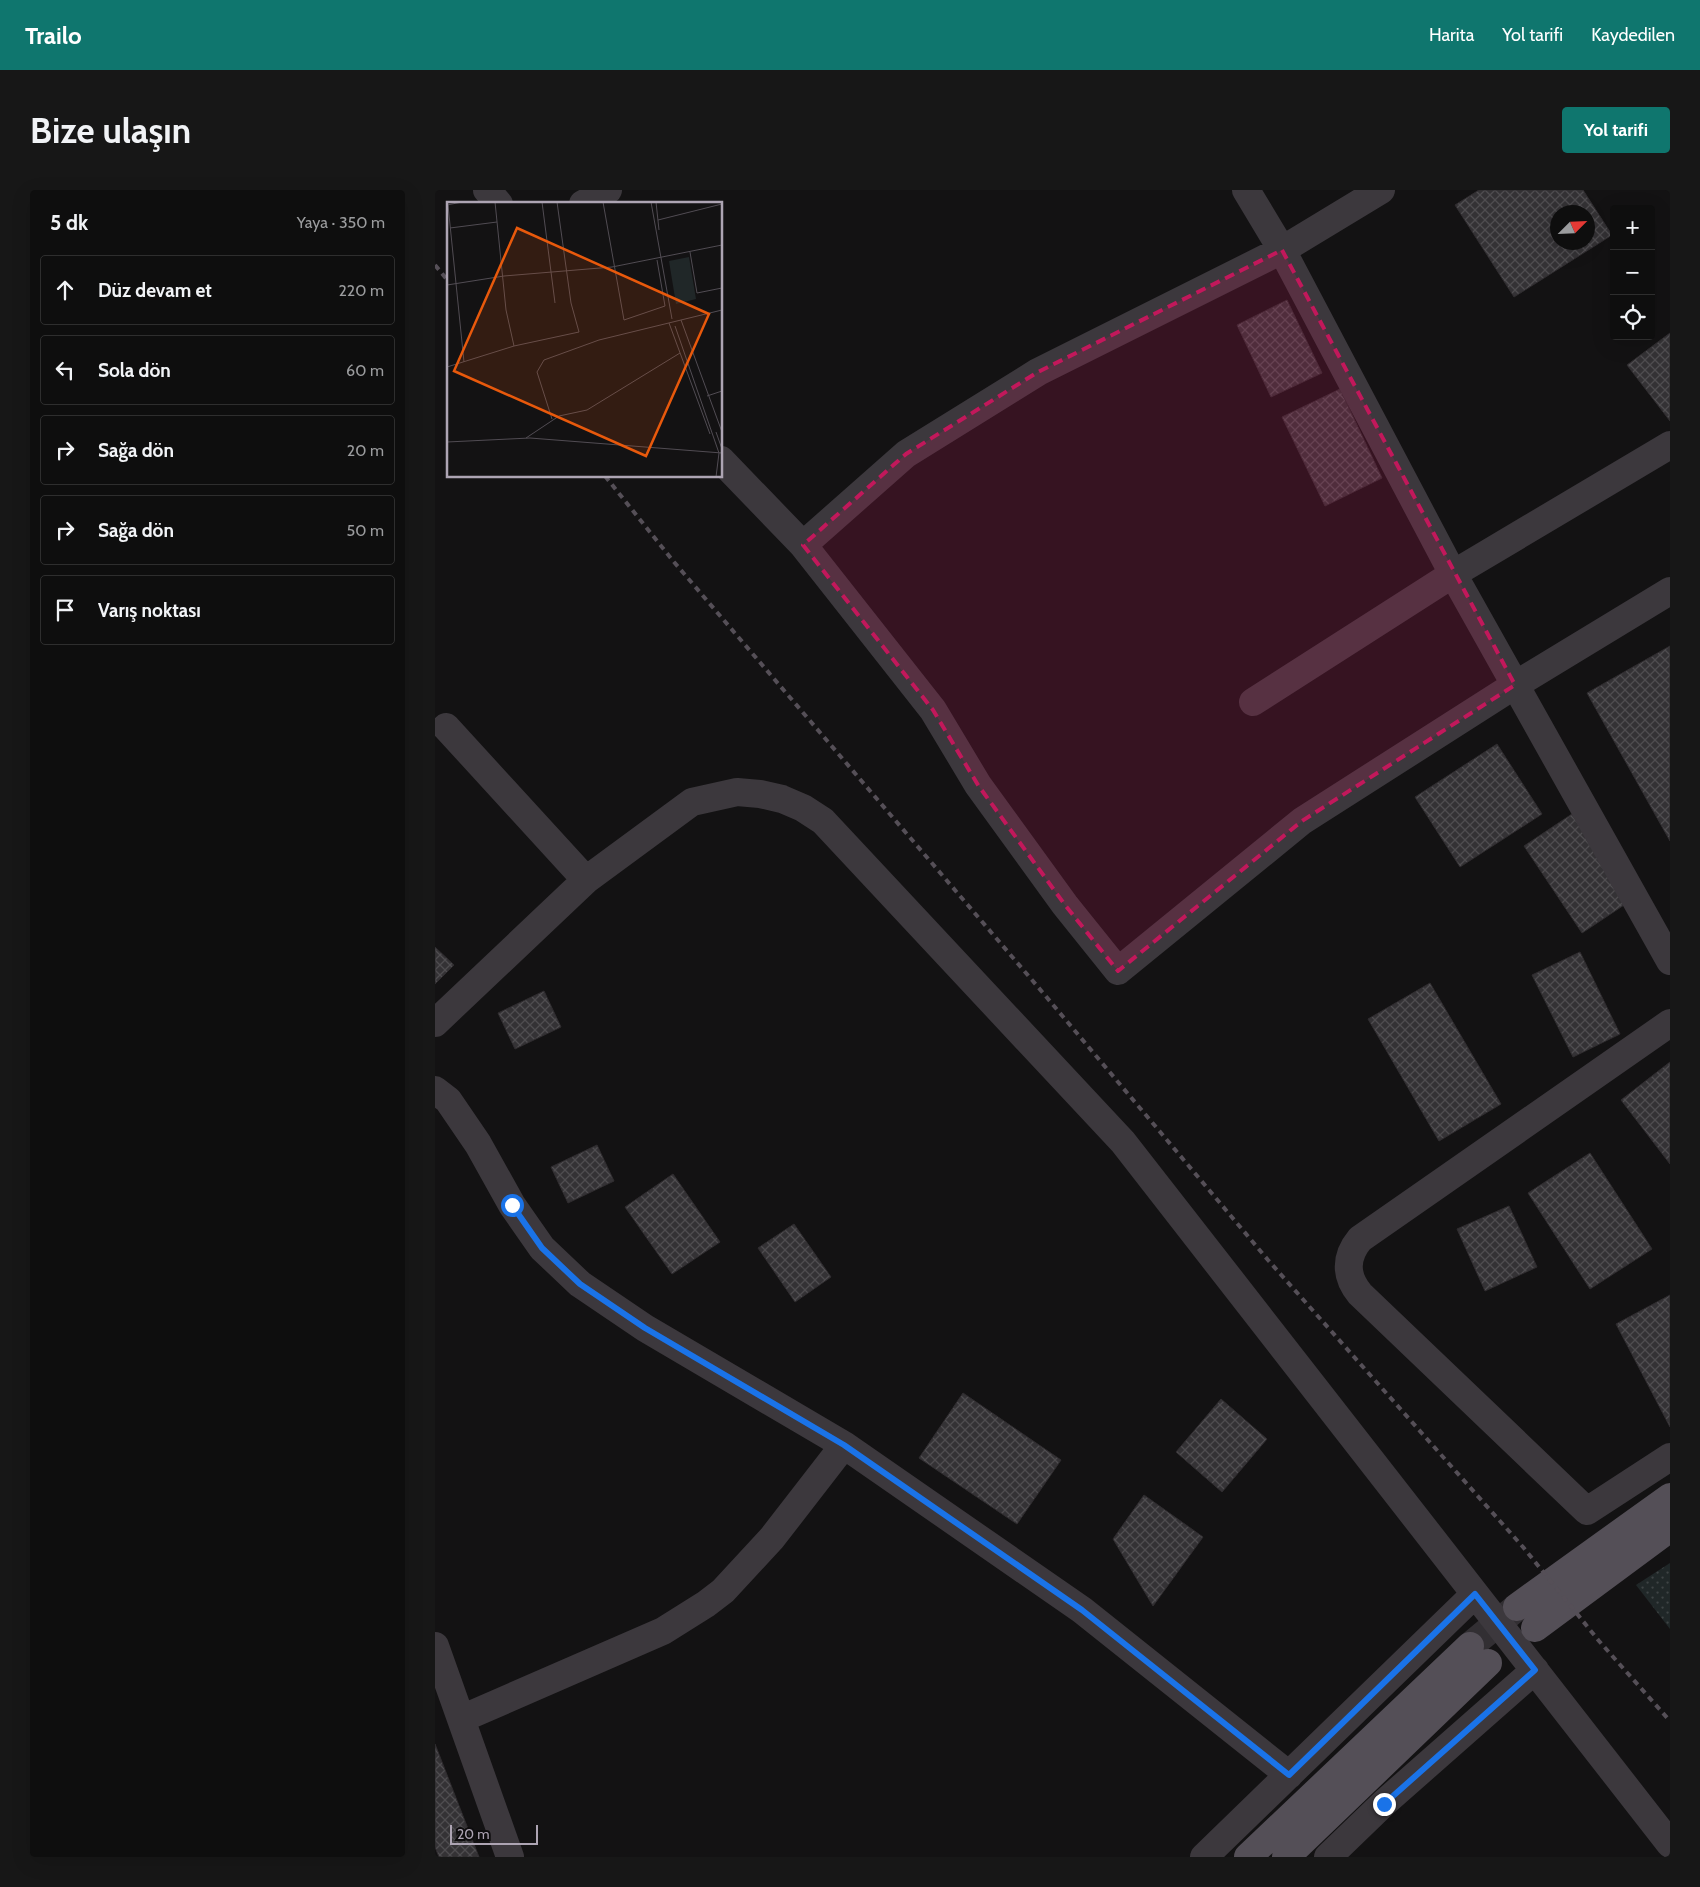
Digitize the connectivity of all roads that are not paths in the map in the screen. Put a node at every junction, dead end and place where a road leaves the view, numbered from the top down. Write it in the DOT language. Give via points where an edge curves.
graph roads {
  1 [pos="487,190"];
  2 [pos="608,190"];
  3 [pos="1246,190"];
  4 [pos="1381,190"];
  5 [pos="497,202"];
  6 [pos="587,202"];
  7 [pos="1282,250"];
  8 [pos="1670,445"];
  9 [pos="723,462"];
  10 [pos="803,545"];
  11 [pos="1453,574"];
  12 [pos="1670,591"];
  13 [pos="1515,685"];
  14 [pos="1253,702"];
  15 [pos="446,726"];
  16 [pos="586,880"];
  17 [pos="1670,961"];
  18 [pos="435,1023"];
  19 [pos="1670,1023"];
  20 [pos="435,1090"];
  21 [pos="844,1445"];
  22 [pos="1670,1457"];
  23 [pos="1670,1497"];
  24 [pos="1670,1528"];
  25 [pos="1475,1594"];
  26 [pos="1517,1607"];
  27 [pos="1535,1628"];
  28 [pos="435,1646"];
  29 [pos="1535,1670"];
  30 [pos="461,1718"];
  31 [pos="1289,1775"];
  32 [pos="1670,1844"];
  33 [pos="510,1857"];
  34 [pos="1204,1857"];
  35 [pos="1247,1857"];
  36 [pos="1286,1857"];
  37 [pos="1328,1857"];
  1 -- 5 [label="street"];
  2 -- 6 [label="street"];
  3 -- 7 [label="street"];
  4 -- 7 [label="street"];
  7 -- 10 [label="street" via="1038,372 906,454"];
  7 -- 11 [label="street"];
  8 -- 11 [label="street"];
  9 -- 10 [label="street"];
  10 -- 13 [label="street" via="933,710 977,785 1118,971 1302,821"];
  11 -- 13 [label="street"];
  11 -- 14 [label="street"];
  12 -- 13 [label="street"];
  13 -- 17 [label="street"];
  15 -- 16 [label="street"];
  16 -- 18 [label="street"];
  16 -- 25 [label="street" via="692,802 714,795 737,792 775,797 803,808 823,821 1123,1142"];
  19 -- 22 [label="street" via="1360,1239 1348,1264 1353,1285 1360,1294 1587,1511"];
  20 -- 21 [label="street" via="448,1100 478,1144 512,1205 542,1248 580,1284 645,1328"];
  21 -- 30 [label="street" via="772,1538 723,1591 706,1604 663,1631"];
  21 -- 31 [label="street" via="1082,1610"];
  23 -- 26 [label="main road"];
  24 -- 27 [label="main road"];
  25 -- 29 [label="street"];
  25 -- 31 [label="street"];
  28 -- 30 [label="street"];
  29 -- 32 [label="street"];
  29 -- 37 [label="street"];
  30 -- 33 [label="street"];
  31 -- 34 [label="street"];
  35 -- 36 [label="main road" via="1479,1655"];
}
